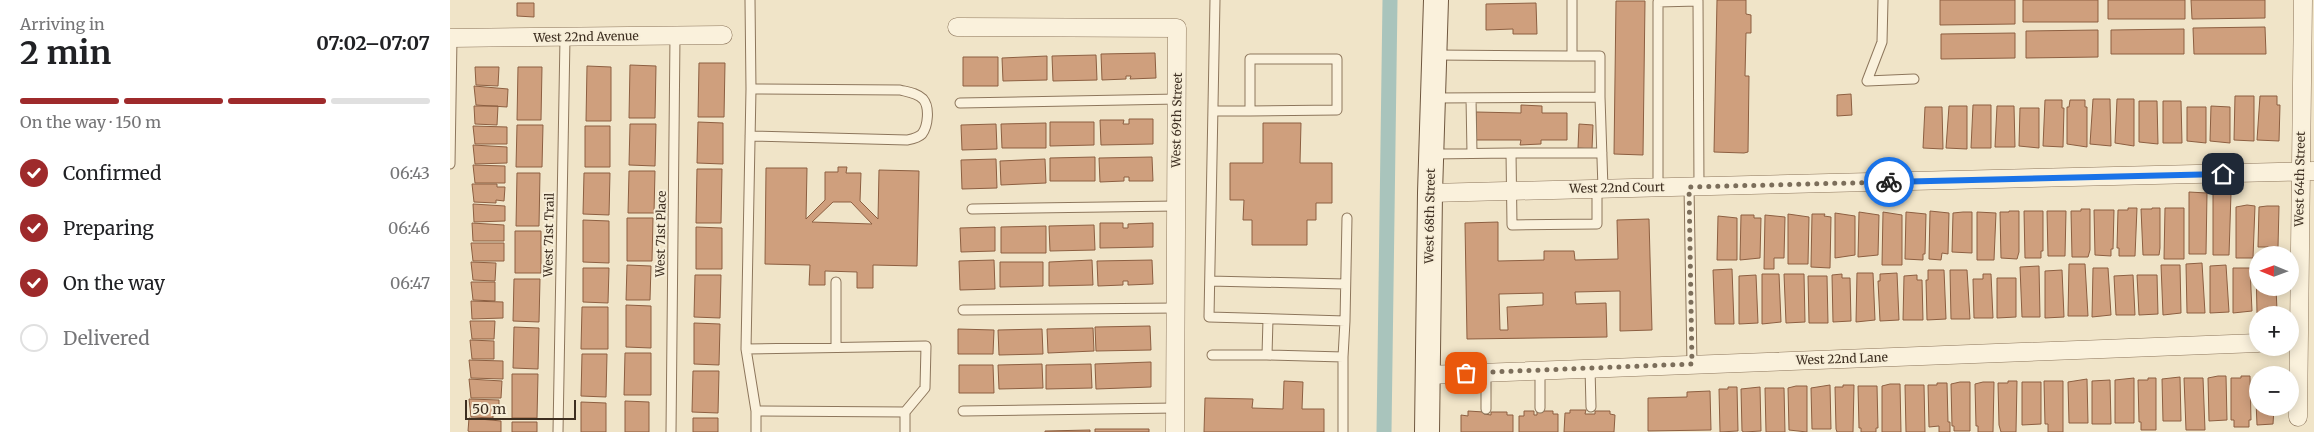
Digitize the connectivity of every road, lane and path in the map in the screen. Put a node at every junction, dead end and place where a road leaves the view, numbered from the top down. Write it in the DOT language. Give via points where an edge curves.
graph roads {
  1 [pos="750,0"];
  2 [pos="1214,0"];
  3 [pos="1436,0"];
  4 [pos="1572,0"];
  5 [pos="1883,0"];
  6 [pos="2303,0"];
  7 [pos="957,27"];
  8 [pos="723,35"];
  9 [pos="675,36"];
  10 [pos="451,38"];
  11 [pos="564,38"];
  12 [pos="1433,55"];
  13 [pos="1572,56"];
  14 [pos="1914,79"];
  15 [pos="750,89"];
  16 [pos="1600,97"];
  17 [pos="1432,98"];
  18 [pos="1471,98"];
  19 [pos="1178,99"];
  20 [pos="960,103"];
  21 [pos="1214,110"];
  22 [pos="1250,110"];
  23 [pos="750,136"];
  24 [pos="1472,153"];
  25 [pos="1511,153"];
  26 [pos="1602,153"];
  27 [pos="1431,154"];
  28 [pos="450,164"];
  29 [pos="2307,172"];
  30 [pos="1658,187"];
  31 [pos="1694,187"];
  32 [pos="1600,189"];
  33 [pos="1512,191"];
  34 [pos="1430,193"];
  35 [pos="1176,206"];
  36 [pos="972,209"];
  37 [pos="1347,218"];
  38 [pos="1210,281"];
  39 [pos="836,282"];
  40 [pos="1346,284"];
  41 [pos="1176,308"];
  42 [pos="962,310"];
  43 [pos="1268,319"];
  44 [pos="1344,321"];
  45 [pos="2301,341"];
  46 [pos="2249,343"];
  47 [pos="836,347"];
  48 [pos="746,349"];
  49 [pos="1212,355"];
  50 [pos="1267,355"];
  51 [pos="1343,357"];
  52 [pos="1692,364"];
  53 [pos="1590,368"];
  54 [pos="1540,370"];
  55 [pos="1486,372"];
  56 [pos="1427,375"];
  57 [pos="1590,407"];
  58 [pos="1175,408"];
  59 [pos="1540,408"];
  60 [pos="1486,409"];
  61 [pos="756,411"];
  62 [pos="963,411"];
  63 [pos="905,412"];
  64 [pos="2298,417"];
  65 [pos="558,432"];
  66 [pos="671,432"];
  67 [pos="756,432"];
  68 [pos="904,432"];
  69 [pos="1175,432"];
  70 [pos="1343,432"];
  71 [pos="1427,432"];
  1 -- 15 [label="lane"];
  2 -- 21 [label="lane"];
  3 -- 12 [label="main road, West 68th Street"];
  4 -- 13 [label="lane"];
  5 -- 14 [label="lane" via="1882,42 1867,82"];
  6 -- 29 [label="street, West 64th Street"];
  7 -- 19 [label="street, West 69th Street" via="1177,28"];
  8 -- 9 [label="street, West 22nd Avenue"];
  9 -- 11 [label="street, West 22nd Avenue"];
  9 -- 66 [label="lane, West 71st Place"];
  10 -- 11 [label="street, West 22nd Avenue"];
  10 -- 28 [label="lane"];
  11 -- 65 [label="lane, West 71st Trail"];
  12 -- 13 [label="lane"];
  12 -- 17 [label="main road, West 68th Street"];
  13 -- 16 [label="lane" via="1600,56"];
  15 -- 23 [label="lane"];
  15 -- 23 [label="lane" via="900,90 914,93 924,100 927,111 922,134 907,140"];
  16 -- 18 [label="lane"];
  16 -- 26 [label="lane"];
  17 -- 18 [label="lane"];
  17 -- 27 [label="main road, West 68th Street"];
  18 -- 24 [label="lane"];
  19 -- 20 [label="lane"];
  19 -- 35 [label="street, West 69th Street"];
  21 -- 22 [label="lane"];
  21 -- 38 [label="lane"];
  22 -- 22 [label="lane" via="1250,59 1337,58 1337,110"];
  23 -- 48 [label="lane"];
  24 -- 25 [label="lane"];
  24 -- 27 [label="lane"];
  25 -- 26 [label="lane"];
  25 -- 33 [label="lane"];
  26 -- 32 [label="lane"];
  27 -- 34 [label="main road, West 68th Street"];
  29 -- 31 [label="street, West 22nd Court"];
  29 -- 45 [label="street, West 64th Street"];
  30 -- 31 [label="street, West 22nd Court"];
  30 -- 31 [label="lane" via="1658,2 1698,1"];
  30 -- 32 [label="street, West 22nd Court"];
  31 -- 52 [label="lane"];
  32 -- 33 [label="street, West 22nd Court"];
  32 -- 33 [label="lane" via="1597,224 1512,225"];
  33 -- 34 [label="street, West 22nd Court"];
  34 -- 56 [label="main road, West 68th Street"];
  35 -- 36 [label="lane"];
  35 -- 41 [label="street, West 69th Street"];
  37 -- 40 [label="lane"];
  38 -- 40 [label="lane"];
  38 -- 43 [label="lane" via="1209,317"];
  39 -- 47 [label="lane"];
  40 -- 44 [label="lane"];
  41 -- 42 [label="lane"];
  41 -- 58 [label="street, West 69th Street"];
  43 -- 44 [label="lane"];
  43 -- 50 [label="lane"];
  44 -- 51 [label="lane"];
  45 -- 64 [label="street, West 64th Street"];
  46 -- 52 [label="street, West 22nd Lane"];
  47 -- 48 [label="lane"];
  47 -- 63 [label="lane" via="926,346 925,388"];
  48 -- 61 [label="lane"];
  49 -- 50 [label="lane"];
  50 -- 51 [label="lane"];
  51 -- 70 [label="lane"];
  52 -- 53 [label="street, West 22nd Lane"];
  53 -- 54 [label="street, West 22nd Lane"];
  53 -- 57 [label="lane"];
  54 -- 55 [label="street, West 22nd Lane"];
  54 -- 59 [label="lane"];
  55 -- 56 [label="street, West 22nd Lane"];
  55 -- 60 [label="lane"];
  56 -- 71 [label="main road, West 68th Street"];
  58 -- 62 [label="lane"];
  58 -- 69 [label="street, West 69th Street"];
  61 -- 63 [label="lane"];
  61 -- 67 [label="lane"];
  63 -- 68 [label="lane"];
}
